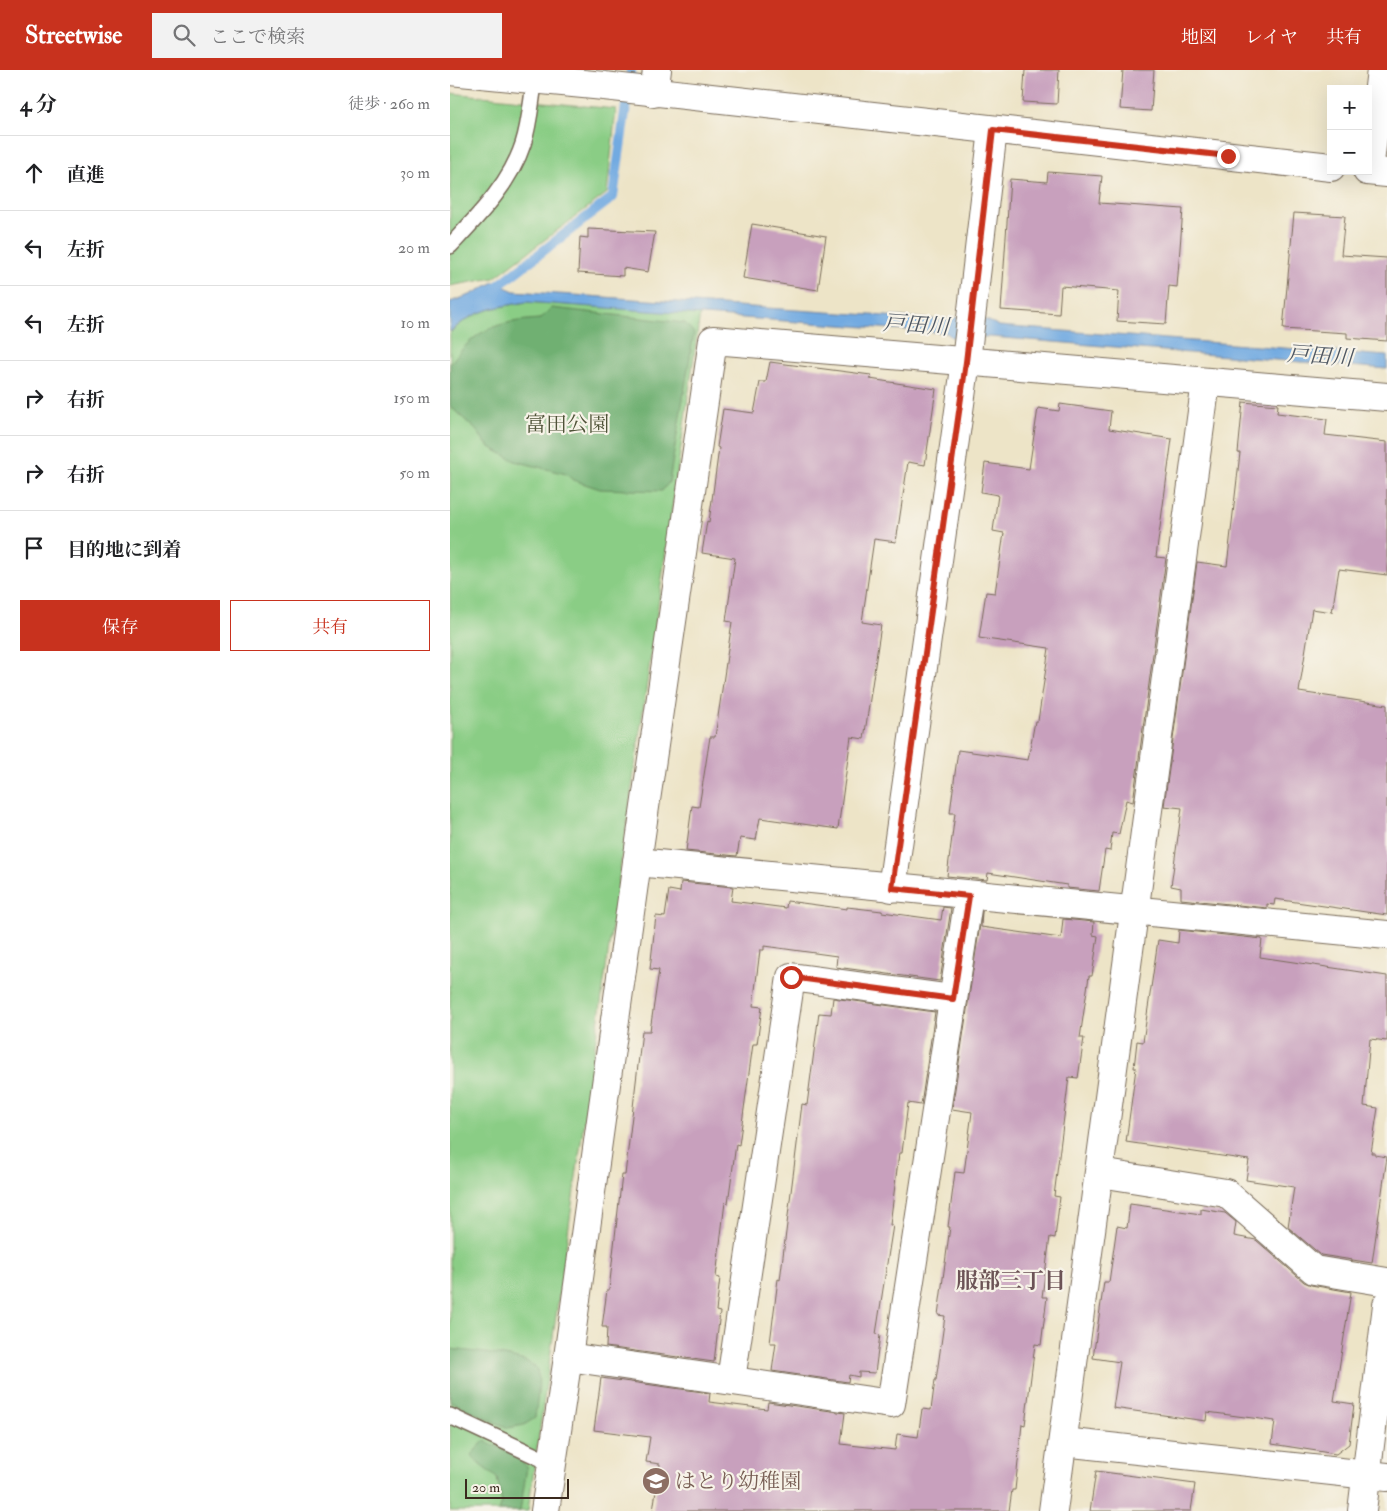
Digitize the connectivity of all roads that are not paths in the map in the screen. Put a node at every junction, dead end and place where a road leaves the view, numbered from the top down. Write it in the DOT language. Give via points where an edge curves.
graph roads {
  1 [pos="1381,70"];
  2 [pos="450,71"];
  3 [pos="605,78"];
  4 [pos="535,79"];
  5 [pos="655,81"];
  6 [pos="993,130"];
  7 [pos="1327,167"];
  8 [pos="1374,172"];
  9 [pos="450,246"];
  10 [pos="967,352"];
  11 [pos="1206,382"];
  12 [pos="1387,397"];
  13 [pos="636,862"];
  14 [pos="892,888"];
  15 [pos="969,896"];
  16 [pos="1135,911"];
  17 [pos="1387,935"];
  18 [pos="953,999"];
  19 [pos="1100,1172"];
  20 [pos="1387,1282"];
  21 [pos="1387,1305"];
  22 [pos="568,1357"];
  23 [pos="731,1380"];
  24 [pos="450,1416"];
  25 [pos="1063,1442"];
  26 [pos="553,1464"];
  27 [pos="1377,1476"];
  28 [pos="545,1511"];
  29 [pos="1053,1511"];
  30 [pos="1362,1511"];
  1 -- 8 [label="street"];
  2 -- 4 [label="street"];
  3 -- 4 [label="street"];
  3 -- 5 [label="street"];
  4 -- 9 [label="lane" via="524,142 514,168 481,213"];
  5 -- 6 [label="street"];
  6 -- 7 [label="street"];
  6 -- 10 [label="street"];
  10 -- 11 [label="street"];
  10 -- 13 [label="street" via="713,340"];
  10 -- 14 [label="street"];
  11 -- 12 [label="street"];
  11 -- 16 [label="street"];
  13 -- 14 [label="street"];
  13 -- 22 [label="street"];
  14 -- 15 [label="street"];
  15 -- 16 [label="street"];
  15 -- 18 [label="street"];
  16 -- 17 [label="street"];
  16 -- 19 [label="street"];
  18 -- 23 [label="street" via="791,977"];
  18 -- 23 [label="street" via="891,1404"];
  19 -- 20 [label="street" via="1226,1193 1314,1270"];
  19 -- 25 [label="street"];
  21 -- 27 [label="street"];
  22 -- 23 [label="street"];
  22 -- 26 [label="street"];
  24 -- 26 [label="lane"];
  25 -- 27 [label="street"];
  25 -- 29 [label="street"];
  26 -- 28 [label="street"];
  27 -- 30 [label="street"];
}
